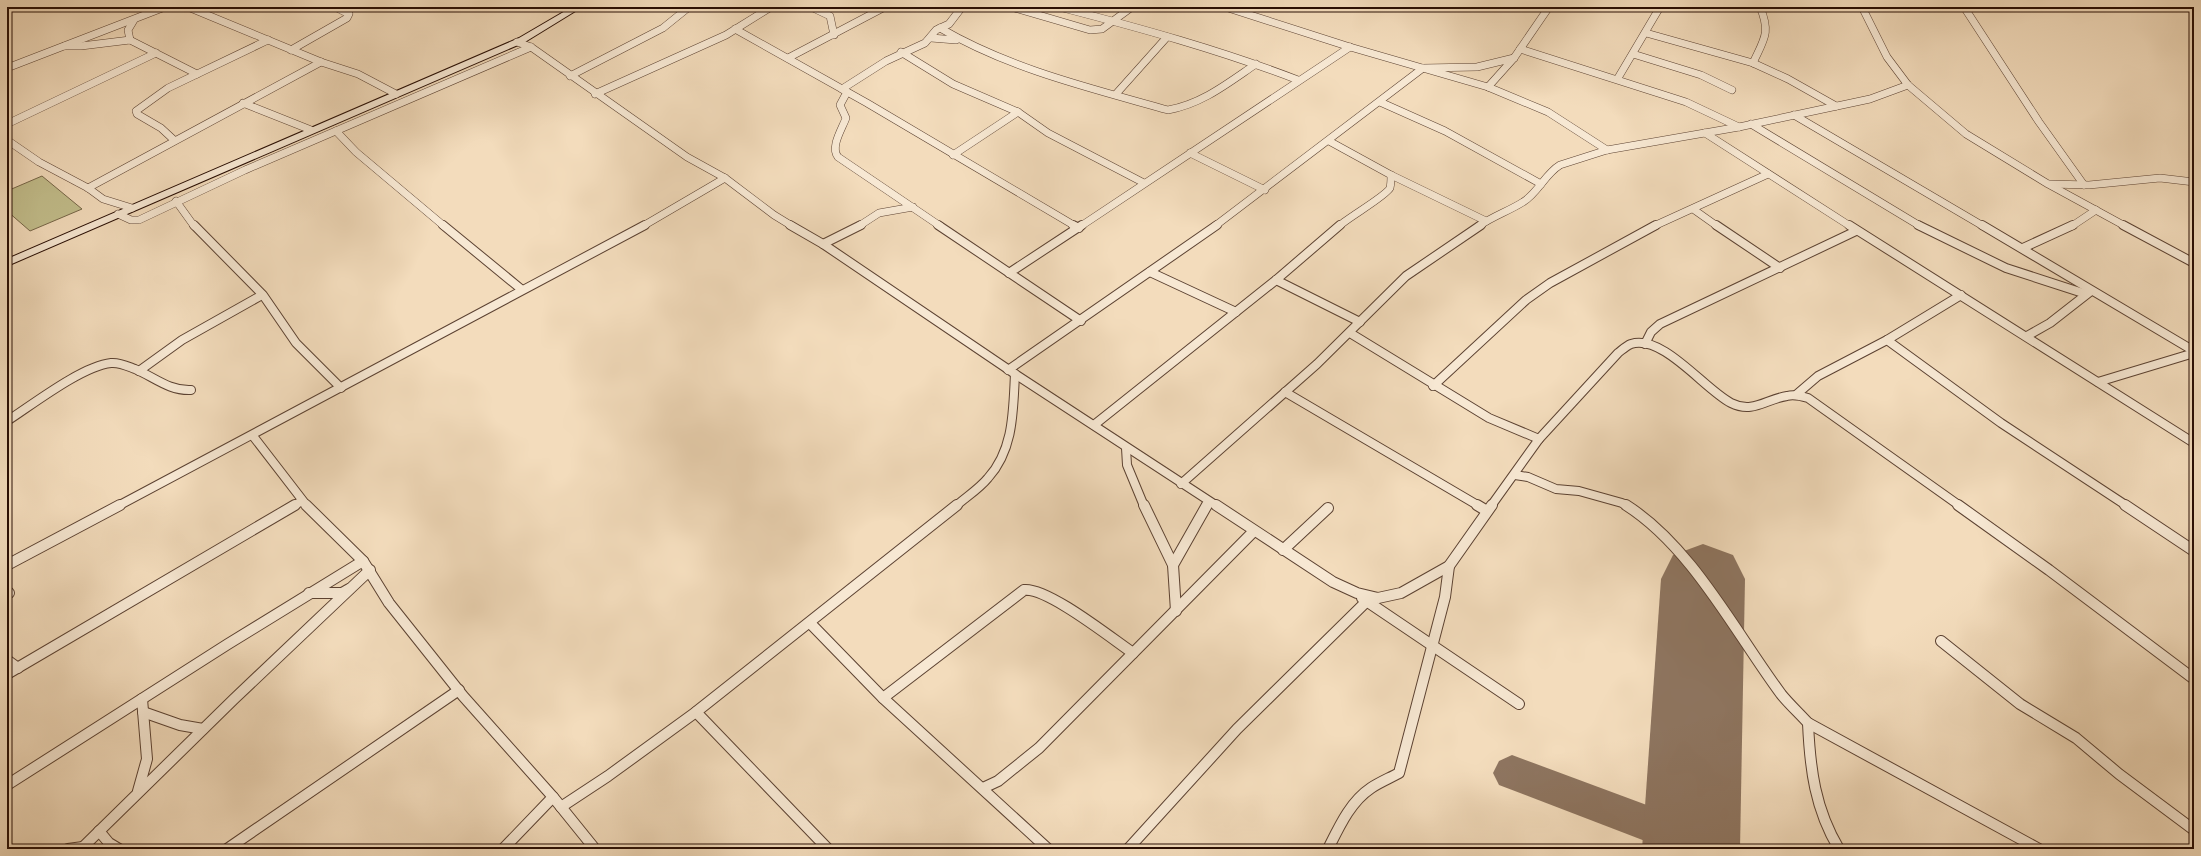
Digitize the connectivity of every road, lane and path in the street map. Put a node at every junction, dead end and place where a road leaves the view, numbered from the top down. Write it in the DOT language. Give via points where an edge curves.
graph roads {
  1 [pos="165,7"];
  2 [pos="188,7"];
  3 [pos="335,7"];
  4 [pos="578,7"];
  5 [pos="689,7"];
  6 [pos="771,7"];
  7 [pos="811,7"];
  8 [pos="884,7"];
  9 [pos="1011,7"];
  10 [pos="1059,7"];
  11 [pos="1132,7"];
  12 [pos="1225,7"];
  13 [pos="1549,7"];
  14 [pos="1660,7"];
  15 [pos="1760,7"];
  16 [pos="1862,7"];
  17 [pos="1964,7"];
  18 [pos="959,9"];
  19 [pos="136,18"];
  20 [pos="1114,21"];
  21 [pos="940,28"];
  22 [pos="735,29"];
  23 [pos="1646,33"];
  24 [pos="834,35"];
  25 [pos="1167,37"];
  26 [pos="931,38"];
  27 [pos="130,40"];
  28 [pos="268,40"];
  29 [pos="962,40"];
  30 [pos="517,42"];
  31 [pos="63,46"];
  32 [pos="531,47"];
  33 [pos="1350,47"];
  34 [pos="1520,49"];
  35 [pos="291,50"];
  36 [pos="901,52"];
  37 [pos="156,53"];
  38 [pos="1633,54"];
  39 [pos="788,58"];
  40 [pos="1514,58"];
  41 [pos="321,62"];
  42 [pos="1753,63"];
  43 [pos="1256,64"];
  44 [pos="7,68"];
  45 [pos="1423,68"];
  46 [pos="197,74"];
  47 [pos="570,76"];
  48 [pos="1618,78"];
  49 [pos="1298,80"];
  50 [pos="1908,86"];
  51 [pos="1488,87"];
  52 [pos="844,90"];
  53 [pos="1732,90"];
  54 [pos="396,94"];
  55 [pos="596,94"];
  56 [pos="1116,94"];
  57 [pos="1380,102"];
  58 [pos="243,103"];
  59 [pos="1836,106"];
  60 [pos="1018,112"];
  61 [pos="1794,115"];
  62 [pos="7,124"];
  63 [pos="1751,124"];
  64 [pos="1739,128"];
  65 [pos="311,130"];
  66 [pos="336,131"];
  67 [pos="1705,133"];
  68 [pos="7,140"];
  69 [pos="174,140"];
  70 [pos="1330,141"];
  71 [pos="1606,150"];
  72 [pos="1190,153"];
  73 [pos="953,155"];
  74 [pos="1768,174"];
  75 [pos="1391,175"];
  76 [pos="725,178"];
  77 [pos="2194,182"];
  78 [pos="1144,183"];
  79 [pos="1541,184"];
  80 [pos="2048,184"];
  81 [pos="2084,185"];
  82 [pos="88,188"];
  83 [pos="1265,190"];
  84 [pos="898,197"];
  85 [pos="176,201"];
  86 [pos="913,207"];
  87 [pos="132,208"];
  88 [pos="1693,209"];
  89 [pos="2096,210"];
  90 [pos="879,213"];
  91 [pos="118,214"];
  92 [pos="1486,221"];
  93 [pos="1079,228"];
  94 [pos="1856,231"];
  95 [pos="823,244"];
  96 [pos="2023,248"];
  97 [pos="7,263"];
  98 [pos="2194,263"];
  99 [pos="1780,268"];
  100 [pos="1150,272"];
  101 [pos="1009,273"];
  102 [pos="1276,280"];
  103 [pos="521,289"];
  104 [pos="2089,293"];
  105 [pos="262,295"];
  106 [pos="1960,295"];
  107 [pos="1236,312"];
  108 [pos="1081,321"];
  109 [pos="1360,322"];
  110 [pos="1350,333"];
  111 [pos="2027,336"];
  112 [pos="1887,340"];
  113 [pos="1645,344"];
  114 [pos="2194,352"];
  115 [pos="140,371"];
  116 [pos="1012,372"];
  117 [pos="2098,382"];
  118 [pos="1433,386"];
  119 [pos="341,388"];
  120 [pos="191,390"];
  121 [pos="1285,392"];
  122 [pos="1797,394"];
  123 [pos="7,421"];
  124 [pos="1094,425"];
  125 [pos="253,436"];
  126 [pos="1539,439"];
  127 [pos="2194,443"];
  128 [pos="1126,448"];
  129 [pos="1515,475"];
  130 [pos="1181,484"];
  131 [pos="302,501"];
  132 [pos="1209,502"];
  133 [pos="1328,508"];
  134 [pos="1487,511"];
  135 [pos="1254,531"];
  136 [pos="1283,550"];
  137 [pos="2194,551"];
  138 [pos="7,565"];
  139 [pos="1173,565"];
  140 [pos="367,566"];
  141 [pos="1449,566"];
  142 [pos="352,588"];
  143 [pos="309,593"];
  144 [pos="1357,594"];
  145 [pos="1366,602"];
  146 [pos="1176,611"];
  147 [pos="810,622"];
  148 [pos="1941,641"];
  149 [pos="1432,648"];
  150 [pos="1133,653"];
  151 [pos="7,660"];
  152 [pos="18,668"];
  153 [pos="7,674"];
  154 [pos="2194,679"];
  155 [pos="459,690"];
  156 [pos="884,698"];
  157 [pos="142,699"];
  158 [pos="1519,704"];
  159 [pos="144,712"];
  160 [pos="696,712"];
  161 [pos="1808,723"];
  162 [pos="203,729"];
  163 [pos="7,785"];
  164 [pos="984,788"];
  165 [pos="138,793"];
  166 [pos="553,797"];
  167 [pos="561,807"];
  168 [pos="2194,830"];
  169 [pos="99,831"];
  170 [pos="82,848"];
  171 [pos="68,849"];
  172 [pos="119,849"];
  173 [pos="227,849"];
  174 [pos="503,849"];
  175 [pos="595,849"];
  176 [pos="828,849"];
  177 [pos="1048,849"];
  178 [pos="1128,849"];
  179 [pos="1328,849"];
  180 [pos="1838,849"];
  181 [pos="2040,849"];
  1 -- 19 [label="street"];
  2 -- 28 [label="street"];
  3 -- 35 [label="street" via="347,12 347,18 320,36"];
  4 -- 30 [label="main road" via="542,30"];
  5 -- 47 [label="street" via="663,28"];
  6 -- 22 [label="street"];
  7 -- 24 [label="street" via="830,16"];
  8 -- 24 [label="street"];
  9 -- 20 [label="street" via="1090,30 1102,29"];
  10 -- 20 [label="street"];
  11 -- 20 [label="street"];
  12 -- 33 [label="street"];
  13 -- 34 [label="street"];
  14 -- 23 [label="street"];
  15 -- 42 [label="street" via="1768,36"];
  16 -- 50 [label="street" via="1887,57"];
  17 -- 81 [label="street" via="2039,122"];
  18 -- 21 [label="street" via="949,24"];
  19 -- 27 [label="street" via="127,28"];
  19 -- 31 [label="street"];
  20 -- 25 [label="street"];
  21 -- 26 [label="street"];
  21 -- 29 [label="street"];
  22 -- 39 [label="street"];
  22 -- 55 [label="street"];
  23 -- 38 [label="street"];
  23 -- 42 [label="street"];
  24 -- 39 [label="street"];
  25 -- 43 [label="street"];
  25 -- 56 [label="street"];
  26 -- 29 [label="street"];
  26 -- 36 [label="street"];
  27 -- 31 [label="street" via="86,47"];
  27 -- 37 [label="street"];
  28 -- 35 [label="street"];
  28 -- 46 [label="street"];
  29 -- 56 [label="street" via="1050,77"];
  30 -- 32 [label="street"];
  30 -- 54 [label="main road"];
  31 -- 44 [label="street"];
  32 -- 47 [label="street"];
  32 -- 66 [label="street"];
  33 -- 45 [label="street"];
  33 -- 49 [label="street"];
  34 -- 40 [label="street"];
  34 -- 48 [label="street"];
  35 -- 41 [label="street"];
  36 -- 52 [label="street"];
  36 -- 60 [label="street" via="953,84"];
  37 -- 46 [label="street"];
  37 -- 62 [label="street"];
  38 -- 48 [label="street"];
  38 -- 53 [label="street" via="1701,75"];
  39 -- 52 [label="street"];
  40 -- 45 [label="street" via="1477,67"];
  40 -- 51 [label="street"];
  41 -- 54 [label="street" via="358,74"];
  41 -- 58 [label="street"];
  42 -- 59 [label="street"];
  43 -- 49 [label="street"];
  43 -- 56 [label="street" via="1212,92 1178,109 1168,110"];
  45 -- 51 [label="street"];
  45 -- 57 [label="street"];
  46 -- 69 [label="street" via="168,88 136,111"];
  47 -- 55 [label="street"];
  48 -- 64 [label="street" via="1686,102"];
  49 -- 72 [label="street"];
  50 -- 59 [label="street" via="1870,99"];
  50 -- 80 [label="street" via="1966,134"];
  51 -- 71 [label="street" via="1548,112"];
  52 -- 73 [label="street"];
  52 -- 84 [label="street" via="840,105 846,118 835,146 835,153 844,162"];
  54 -- 65 [label="main road"];
  55 -- 76 [label="street" via="693,161"];
  57 -- 70 [label="street"];
  57 -- 79 [label="street" via="1445,131"];
  58 -- 65 [label="street"];
  58 -- 69 [label="street"];
  59 -- 61 [label="street"];
  60 -- 73 [label="street"];
  60 -- 78 [label="street" via="1048,133"];
  61 -- 63 [label="street"];
  61 -- 96 [label="street"];
  63 -- 64 [label="street"];
  63 -- 104 [label="street" via="1939,236 2017,272"];
  64 -- 67 [label="street"];
  65 -- 87 [label="main road"];
  66 -- 85 [label="street"];
  66 -- 103 [label="street" via="344,143 402,189 483,261"];
  67 -- 71 [label="street"];
  67 -- 74 [label="street"];
  68 -- 82 [label="street" via="39,162"];
  69 -- 82 [label="street"];
  70 -- 75 [label="street"];
  70 -- 83 [label="street"];
  71 -- 79 [label="street" via="1560,165"];
  72 -- 78 [label="street"];
  72 -- 83 [label="street"];
  73 -- 93 [label="street"];
  74 -- 88 [label="street"];
  74 -- 94 [label="street"];
  75 -- 92 [label="street"];
  75 -- 102 [label="street" via="1386,193 1351,215"];
  76 -- 95 [label="street" via="774,215"];
  76 -- 103 [label="street" via="666,213"];
  77 -- 81 [label="street" via="2154,178"];
  78 -- 93 [label="street"];
  79 -- 92 [label="street" via="1524,202"];
  80 -- 81 [label="street"];
  80 -- 89 [label="street"];
  82 -- 87 [label="street" via="103,198"];
  83 -- 100 [label="street"];
  84 -- 86 [label="street"];
  84 -- 90 [label="street"];
  85 -- 91 [label="street" via="135,221"];
  85 -- 105 [label="street" via="185,215"];
  86 -- 90 [label="street"];
  86 -- 101 [label="street"];
  87 -- 91 [label="main road"];
  88 -- 99 [label="street"];
  88 -- 118 [label="street" via="1640,232 1544,287 1526,300"];
  89 -- 96 [label="street" via="2071,228"];
  89 -- 98 [label="street"];
  90 -- 95 [label="street" via="849,232"];
  91 -- 97 [label="main road"];
  92 -- 109 [label="street" via="1406,276"];
  93 -- 101 [label="street"];
  94 -- 99 [label="street"];
  94 -- 106 [label="street"];
  95 -- 116 [label="street"];
  96 -- 104 [label="street"];
  99 -- 113 [label="street" via="1660,324 1651,332"];
  100 -- 107 [label="street"];
  100 -- 108 [label="street"];
  101 -- 108 [label="street"];
  102 -- 107 [label="street"];
  102 -- 109 [label="street"];
  103 -- 119 [label="street"];
  104 -- 111 [label="street" via="2050,323"];
  104 -- 114 [label="street"];
  105 -- 115 [label="street" via="182,340"];
  105 -- 119 [label="street" via="305,355"];
  106 -- 111 [label="street"];
  106 -- 112 [label="street"];
  107 -- 124 [label="street"];
  108 -- 116 [label="street"];
  109 -- 110 [label="street"];
  110 -- 118 [label="street"];
  110 -- 121 [label="street"];
  111 -- 117 [label="street"];
  112 -- 122 [label="street" via="1818,376"];
  112 -- 137 [label="street" via="2001,423"];
  113 -- 122 [label="street" via="1668,354 1719,396 1743,407 1763,406 1781,396"];
  113 -- 126 [label="street" via="1631,344 1618,353"];
  114 -- 117 [label="street"];
  115 -- 120 [label="street" via="164,386 183,391"];
  115 -- 123 [label="street" via="120,364 104,364"];
  116 -- 124 [label="street"];
  116 -- 147 [label="street" via="1012,429 1008,449 993,473 914,541"];
  117 -- 127 [label="street"];
  118 -- 126 [label="street" via="1489,418"];
  119 -- 125 [label="street"];
  121 -- 130 [label="street"];
  121 -- 134 [label="street"];
  122 -- 154 [label="street" via="1817,404 2049,570"];
  124 -- 128 [label="street"];
  125 -- 131 [label="street"];
  125 -- 138 [label="street"];
  126 -- 129 [label="street"];
  128 -- 130 [label="street"];
  128 -- 139 [label="street" via="1127,466 1136,490"];
  129 -- 134 [label="street"];
  129 -- 161 [label="street" via="1528,477 1556,489 1579,491 1622,503 1646,518 1684,558 1782,695"];
  130 -- 132 [label="street"];
  131 -- 140 [label="street"];
  131 -- 152 [label="street"];
  132 -- 135 [label="street"];
  132 -- 139 [label="street"];
  133 -- 136 [label="street"];
  134 -- 141 [label="street"];
  135 -- 136 [label="street"];
  135 -- 146 [label="street"];
  136 -- 144 [label="street" via="1332,582"];
  139 -- 146 [label="street"];
  140 -- 142 [label="street"];
  140 -- 143 [label="street"];
  140 -- 155 [label="street" via="389,602"];
  141 -- 144 [label="street" via="1401,593 1378,598"];
  141 -- 149 [label="street" via="1445,597"];
  142 -- 143 [label="street" via="342,592"];
  142 -- 162 [label="street"];
  143 -- 157 [label="street"];
  144 -- 145 [label="street"];
  145 -- 149 [label="street"];
  145 -- 178 [label="street" via="1237,730"];
  146 -- 150 [label="street"];
  147 -- 156 [label="street"];
  147 -- 160 [label="street"];
  148 -- 168 [label="street" via="2020,704 2076,738 2124,778"];
  149 -- 158 [label="street"];
  149 -- 179 [label="street" via="1399,773 1371,789 1346,813"];
  150 -- 156 [label="street" via="1049,596 1032,589 1024,590"];
  150 -- 164 [label="street" via="1039,748 998,781"];
  151 -- 152 [label="street"];
  152 -- 153 [label="street"];
  155 -- 166 [label="street"];
  155 -- 173 [label="street"];
  156 -- 164 [label="street"];
  157 -- 159 [label="street"];
  157 -- 163 [label="street"];
  159 -- 162 [label="street" via="180,725"];
  159 -- 165 [label="street" via="147,759"];
  160 -- 167 [label="street"];
  160 -- 176 [label="street"];
  161 -- 180 [label="street" via="1810,774 1819,806"];
  161 -- 181 [label="street"];
  162 -- 165 [label="street"];
  164 -- 177 [label="street"];
  165 -- 169 [label="street"];
  166 -- 167 [label="street"];
  166 -- 174 [label="street"];
  167 -- 175 [label="street"];
  169 -- 170 [label="street"];
  169 -- 172 [label="street" via="108,843"];
  170 -- 171 [label="street"];
}
